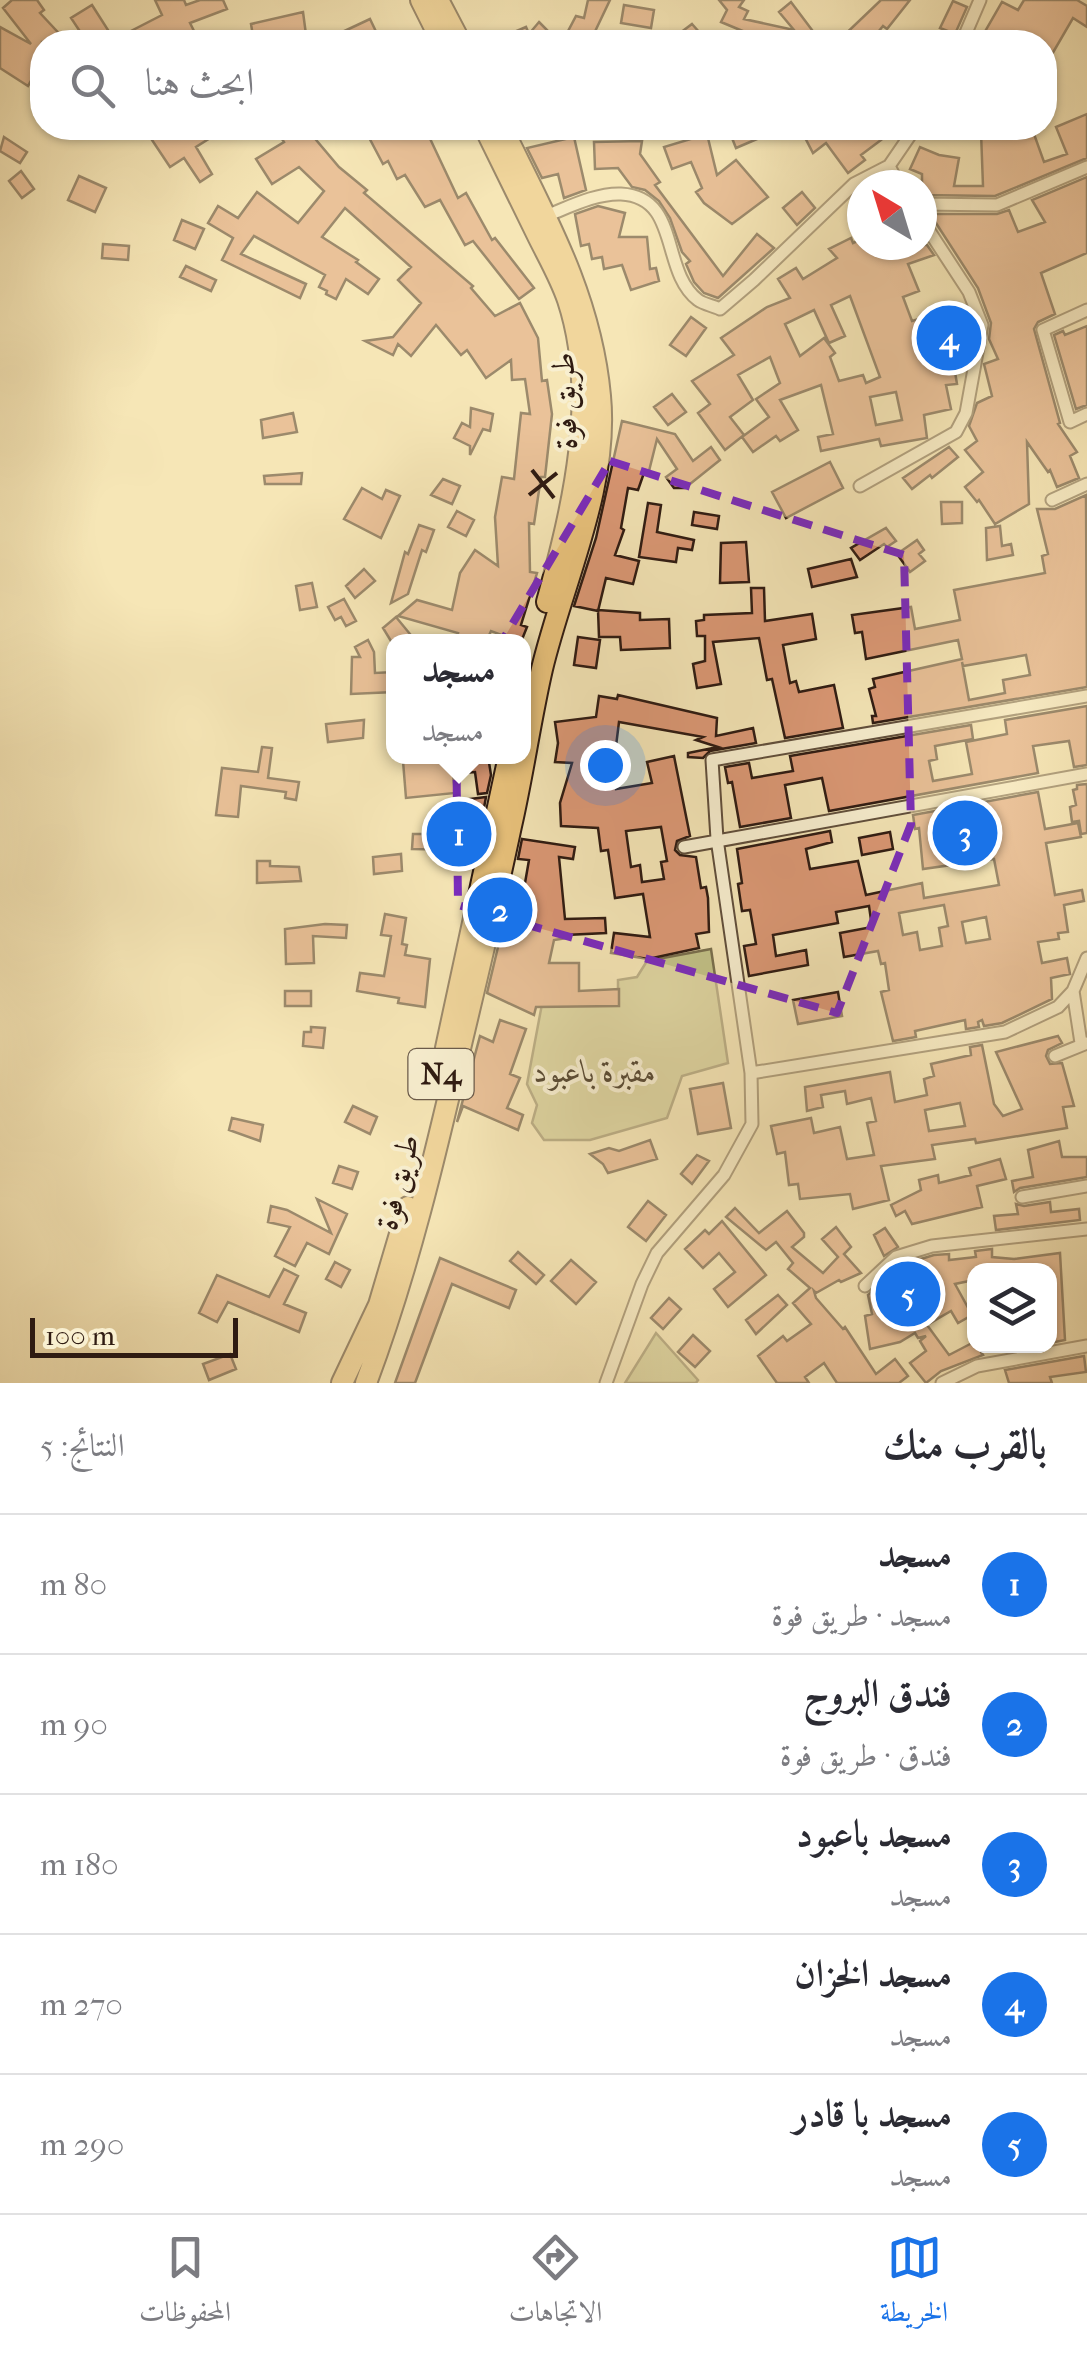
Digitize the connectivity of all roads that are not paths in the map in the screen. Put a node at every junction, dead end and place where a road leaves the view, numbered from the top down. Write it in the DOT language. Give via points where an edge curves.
graph roads {
  1 [pos="421,0"];
  2 [pos="438,0"];
  3 [pos="980,0"];
  4 [pos="436,30"];
  5 [pos="454,30"];
  6 [pos="967,30"];
  7 [pos="491,140"];
  8 [pos="508,140"];
  9 [pos="907,140"];
  10 [pos="889,166"];
  11 [pos="1087,167"];
  12 [pos="891,170"];
  13 [pos="937,204"];
  14 [pos="546,216"];
  15 [pos="937,243"];
  16 [pos="1087,310"];
  17 [pos="1087,414"];
  18 [pos="1087,484"];
  19 [pos="583,486"];
  20 [pos="860,486"];
  21 [pos="1052,500"];
  22 [pos="531,666"];
  23 [pos="1087,696"];
  24 [pos="531,727"];
  25 [pos="507,764"];
  26 [pos="524,764"];
  27 [pos="1087,774"];
  28 [pos="717,839"];
  29 [pos="684,847"];
  30 [pos="1087,958"];
  31 [pos="1073,992"];
  32 [pos="1084,1043"];
  33 [pos="1055,1056"];
  34 [pos="752,1073"];
  35 [pos="1087,1186"];
  36 [pos="1022,1197"];
  37 [pos="1087,1230"];
  38 [pos="865,1286"];
  39 [pos="1087,1346"];
  40 [pos="342,1383"];
  41 [pos="366,1383"];
  42 [pos="606,1383"];
  43 [pos="942,1383"];
  1 -- 4 [label="highway"];
  2 -- 5 [label="highway"];
  3 -- 6 [label="street"];
  7 -- 19 [label="highway, طريق فوة / N4" via="568,300 582,393"];
  8 -- 14 [label="highway, طريق فوة / N4"];
  9 -- 10 [label="street"];
  10 -- 12 [label="street"];
  10 -- 14 [label="street" via="854,184 720,309 698,300 675,268 663,217 640,197 593,198"];
  11 -- 13 [label="street" via="997,204"];
  14 -- 19 [label="highway, طريق فوة / N4" via="582,300 600,399 600,437"];
  15 -- 20 [label="street" via="982,325 966,413 956,432"];
  16 -- 17 [label="street" via="1043,330 1070,422"];
  18 -- 21 [label="street"];
  19 -- 22 [label="highway, طريق فوة / N4"];
  19 -- 24 [label="highway, طريق فوة / N4"];
  23 -- 28 [label="street" via="712,760"];
  25 -- 40 [label="highway, طريق فوة / N4" via="411,1195 379,1305"];
  26 -- 41 [label="highway, طريق فوة / N4" via="430,1176"];
  27 -- 28 [label="street"];
  28 -- 29 [label="street"];
  28 -- 34 [label="street"];
  30 -- 31 [label="street"];
  31 -- 32 [label="street"];
  31 -- 34 [label="street" via="1058,1007 1005,1032"];
  32 -- 33 [label="street"];
  34 -- 42 [label="street" via="746,1138 724,1175 657,1253"];
  35 -- 36 [label="street"];
  37 -- 38 [label="street" via="932,1246 896,1257"];
  39 -- 43 [label="street" via="978,1366"];
}
